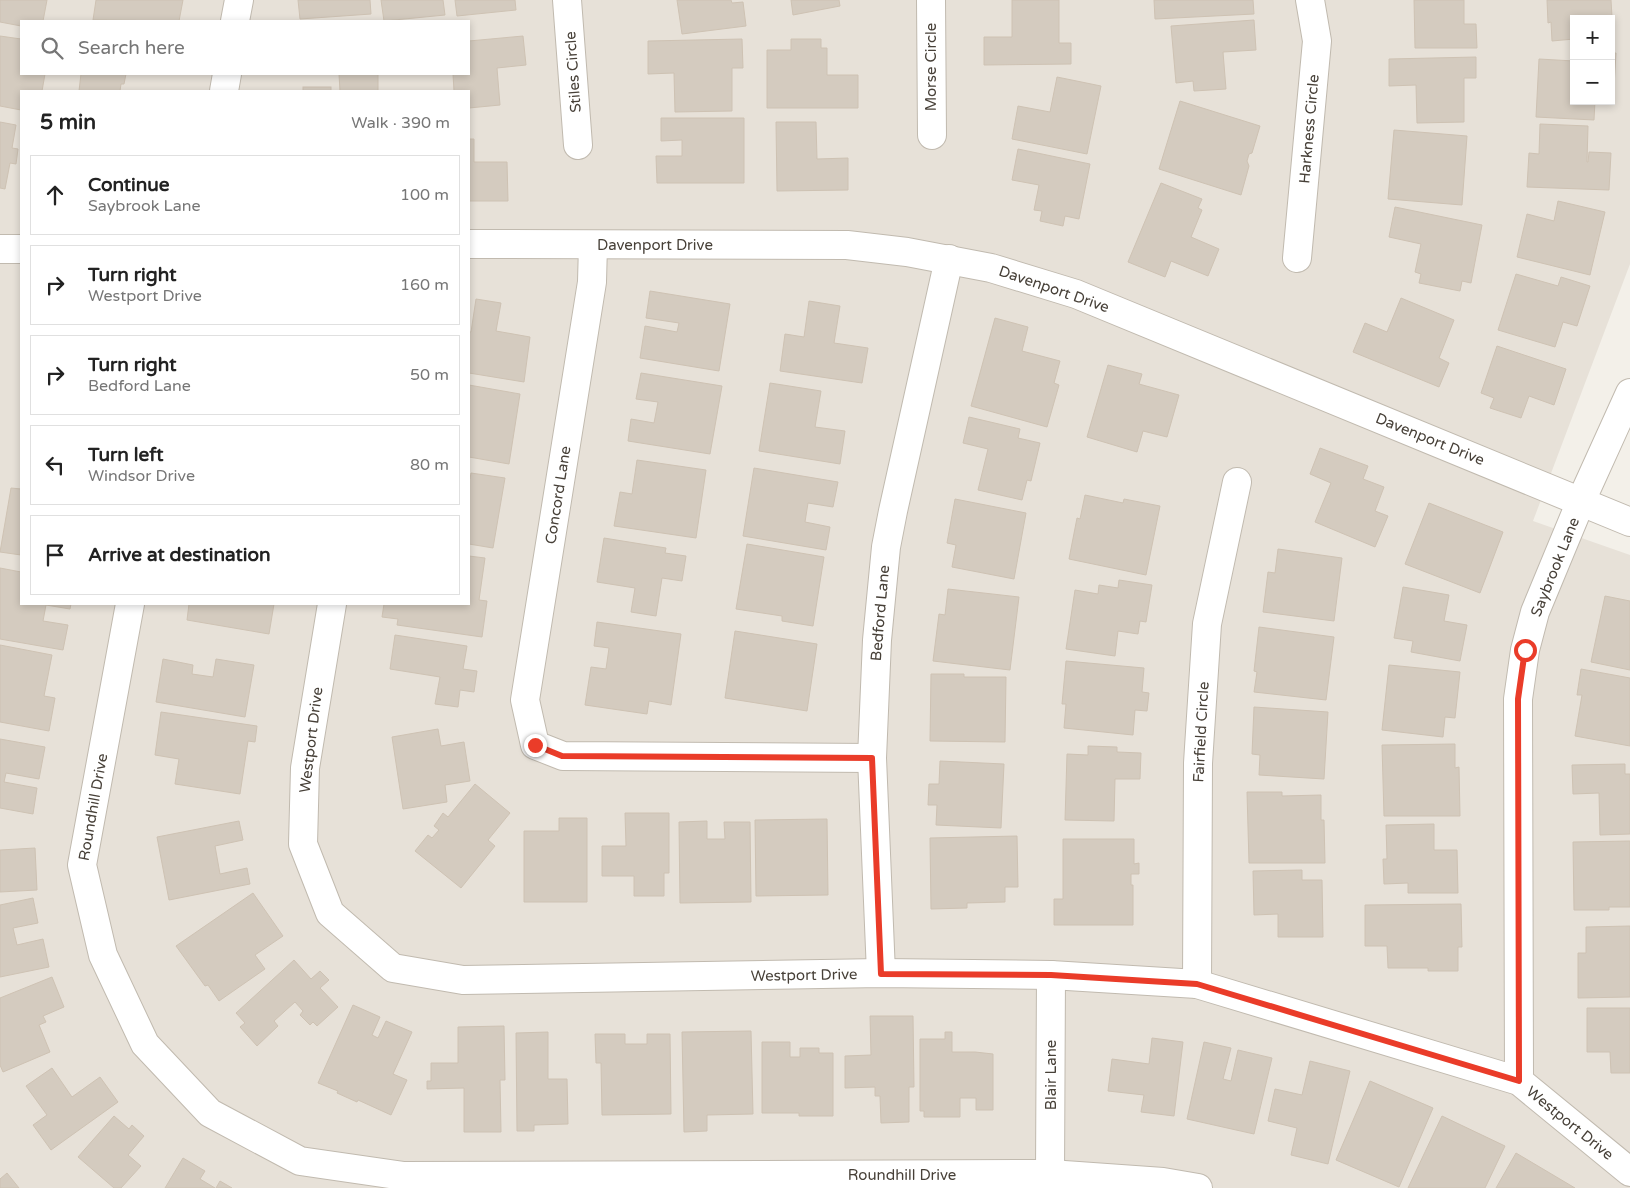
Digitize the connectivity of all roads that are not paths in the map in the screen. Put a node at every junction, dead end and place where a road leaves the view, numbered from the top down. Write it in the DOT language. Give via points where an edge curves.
graph roads {
  1 [pos="239,0"];
  2 [pos="567,0"];
  3 [pos="931,0"];
  4 [pos="1310,0"];
  5 [pos="235,20"];
  6 [pos="227,75"];
  7 [pos="224,90"];
  8 [pos="932,135"];
  9 [pos="578,145"];
  10 [pos="470,244"];
  11 [pos="593,245"];
  12 [pos="0,249"];
  13 [pos="20,249"];
  14 [pos="1297,258"];
  15 [pos="949,259"];
  16 [pos="1630,393"];
  17 [pos="1237,482"];
  18 [pos="1581,501"];
  19 [pos="1630,522"];
  20 [pos="130,605"];
  21 [pos="332,605"];
  22 [pos="872,758"];
  23 [pos="881,974"];
  24 [pos="1051,975"];
  25 [pos="1197,984"];
  26 [pos="1519,1081"];
  27 [pos="1630,1172"];
  28 [pos="1050,1174"];
  29 [pos="866,1181"];
  30 [pos="1198,1188"];
  1 -- 5 [label="street"];
  2 -- 9 [label="street, Stiles Circle"];
  3 -- 8 [label="street, Morse Circle"];
  4 -- 14 [label="street, Harkness Circle" via="1317,41"];
  6 -- 7 [label="street"];
  10 -- 11 [label="street, Davenport Drive"];
  11 -- 15 [label="street, Davenport Drive" via="847,245"];
  11 -- 22 [label="street, Concord Lane" via="592,282 525,700 535,745 562,756"];
  12 -- 13 [label="street"];
  15 -- 18 [label="street, Davenport Drive" via="1076,294"];
  15 -- 22 [label="street, Bedford Lane" via="886,547 876,640"];
  16 -- 18 [label="street, Saybrook Lane"];
  17 -- 25 [label="street, Fairfield Circle" via="1207,633 1198,764"];
  18 -- 19 [label="street, Davenport Drive"];
  18 -- 26 [label="street, Saybrook Lane" via="1535,612 1525,650 1518,699"];
  20 -- 29 [label="street, Roundhill Drive" via="82,865 103,955 146,1044 210,1113 300,1161 404,1176"];
  21 -- 23 [label="street, Westport Drive" via="305,768 303,844 330,913 394,968 463,980"];
  22 -- 23 [label="street, Bedford Lane"];
  23 -- 24 [label="street, Westport Drive"];
  24 -- 25 [label="street, Westport Drive"];
  24 -- 28 [label="street, Blair Lane"];
  25 -- 26 [label="street, Westport Drive"];
  26 -- 27 [label="street, Westport Drive"];
  28 -- 29 [label="street, Roundhill Drive"];
  28 -- 30 [label="street, Roundhill Drive" via="1163,1182"];
}
